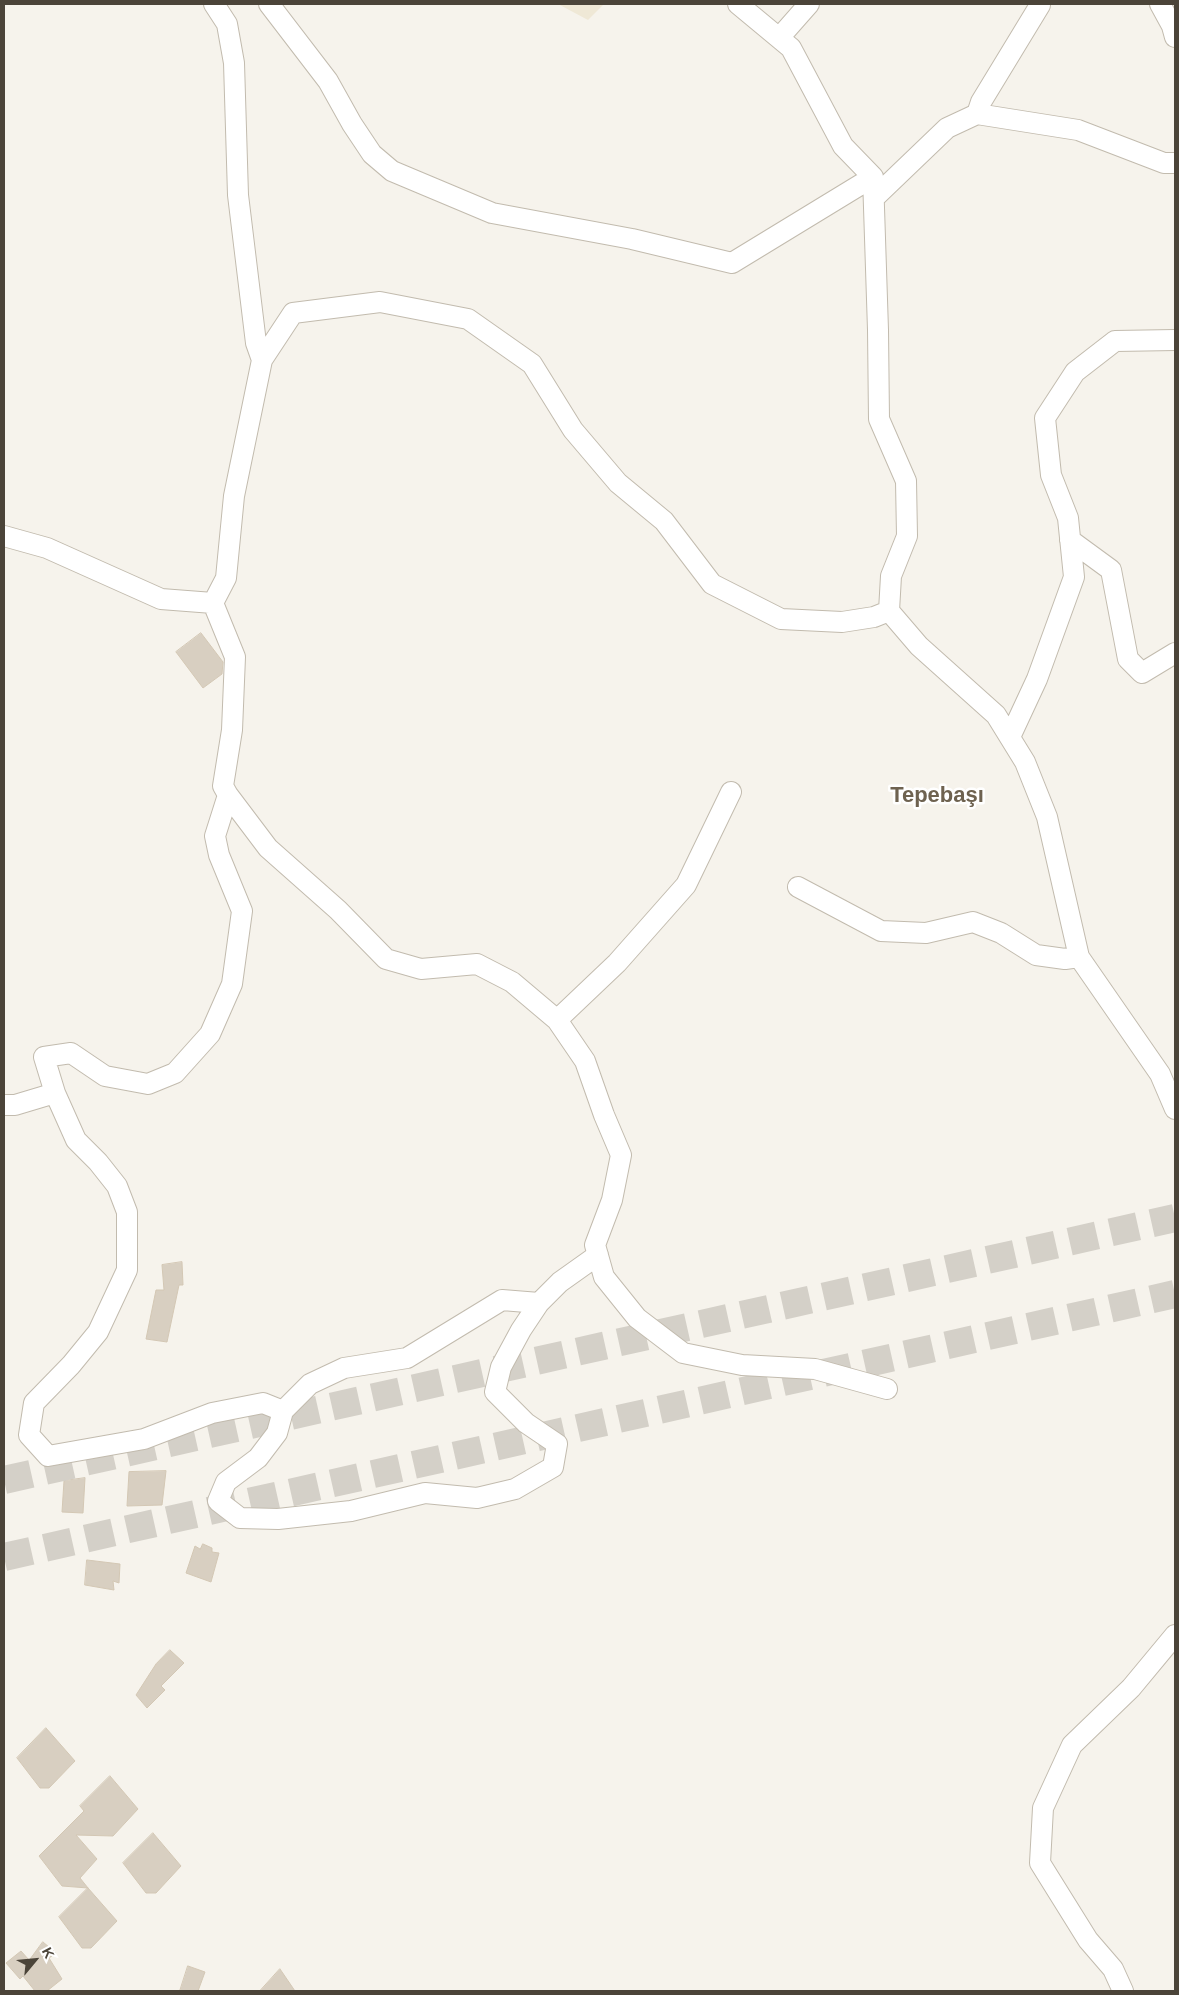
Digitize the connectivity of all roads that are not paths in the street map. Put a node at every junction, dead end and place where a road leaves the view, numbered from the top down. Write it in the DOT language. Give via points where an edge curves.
graph roads {
  1 [pos="214,4"];
  2 [pos="268,4"];
  3 [pos="738,4"];
  4 [pos="809,4"];
  5 [pos="1160,4"];
  6 [pos="1040,5"];
  7 [pos="1175,37"];
  8 [pos="778,38"];
  9 [pos="977,114"];
  10 [pos="1175,163"];
  11 [pos="872,177"];
  12 [pos="874,198"];
  13 [pos="1175,340"];
  14 [pos="262,360"];
  15 [pos="4,536"];
  16 [pos="1070,540"];
  17 [pos="213,603"];
  18 [pos="889,611"];
  19 [pos="1175,653"];
  20 [pos="1010,737"];
  21 [pos="730,792"];
  22 [pos="228,795"];
  23 [pos="798,887"];
  24 [pos="1079,957"];
  25 [pos="557,1020"];
  26 [pos="55,1093"];
  27 [pos="4,1105"];
  28 [pos="1175,1109"];
  29 [pos="598,1255"];
  30 [pos="539,1303"];
  31 [pos="887,1389"];
  32 [pos="284,1410"];
  33 [pos="1175,1635"];
  34 [pos="1123,1991"];
  1 -- 14 [label="street" via="227,24 234,63 238,195 256,343"];
  2 -- 11 [label="street" via="328,81 372,154 392,170 492,213 632,239 732,262"];
  3 -- 8 [label="street"];
  4 -- 8 [label="street"];
  5 -- 7 [label="street"];
  6 -- 9 [label="street" via="981,102"];
  8 -- 11 [label="street" via="791,48 843,146"];
  9 -- 10 [label="street" via="1078,130 1164,163"];
  9 -- 12 [label="street" via="947,128"];
  11 -- 12 [label="street"];
  12 -- 18 [label="street" via="879,419 906,481 907,536 891,576"];
  13 -- 16 [label="street" via="1115,341 1075,372 1046,418 1051,475 1068,518"];
  14 -- 17 [label="street" via="234,496 226,578"];
  14 -- 18 [label="street" via="293,313 380,302 468,319 532,364 573,430 618,482 664,521 712,584 781,619 842,622"];
  15 -- 17 [label="street" via="47,548 161,599"];
  16 -- 19 [label="street" via="1110,570 1128,659 1142,673"];
  16 -- 20 [label="street" via="1074,577 1037,679"];
  17 -- 22 [label="street" via="235,657 232,730 223,786"];
  18 -- 20 [label="street" via="919,646 996,715"];
  20 -- 24 [label="street" via="1025,762 1047,818"];
  21 -- 25 [label="street" via="686,885 617,963"];
  22 -- 25 [label="street" via="268,848 338,910 386,959 421,969 476,964 512,982"];
  22 -- 26 [label="street" via="215,836 219,855 242,910 232,984 210,1034 175,1073 148,1084 105,1076 71,1052 44,1057"];
  23 -- 24 [label="street" via="881,931 926,932 973,922 1001,933 1036,955 1065,959"];
  24 -- 28 [label="street" via="1160,1074"];
  25 -- 29 [label="street" via="585,1061 621,1155 612,1200 595,1245"];
  26 -- 27 [label="street" via="15,1105"];
  26 -- 32 [label="street" via="76,1140 117,1186 127,1212 127,1270 98,1332 34,1403 28,1435 48,1456 144,1439 212,1413 262,1403"];
  29 -- 30 [label="street" via="560,1282"];
  29 -- 31 [label="street" via="604,1277 636,1318 682,1353 742,1365 815,1369"];
  30 -- 32 [label="street" via="502,1300 407,1358 344,1368 310,1384"];
  30 -- 32 [label="street" via="502,1367 496,1392 526,1423 557,1444 553,1467 515,1489 477,1498 425,1493 351,1511 278,1519 240,1518 218,1501 226,1482 258,1458 277,1433"];
  33 -- 34 [label="street" via="1131,1688 1072,1745 1043,1808 1040,1863 1088,1940 1113,1969"];
}
